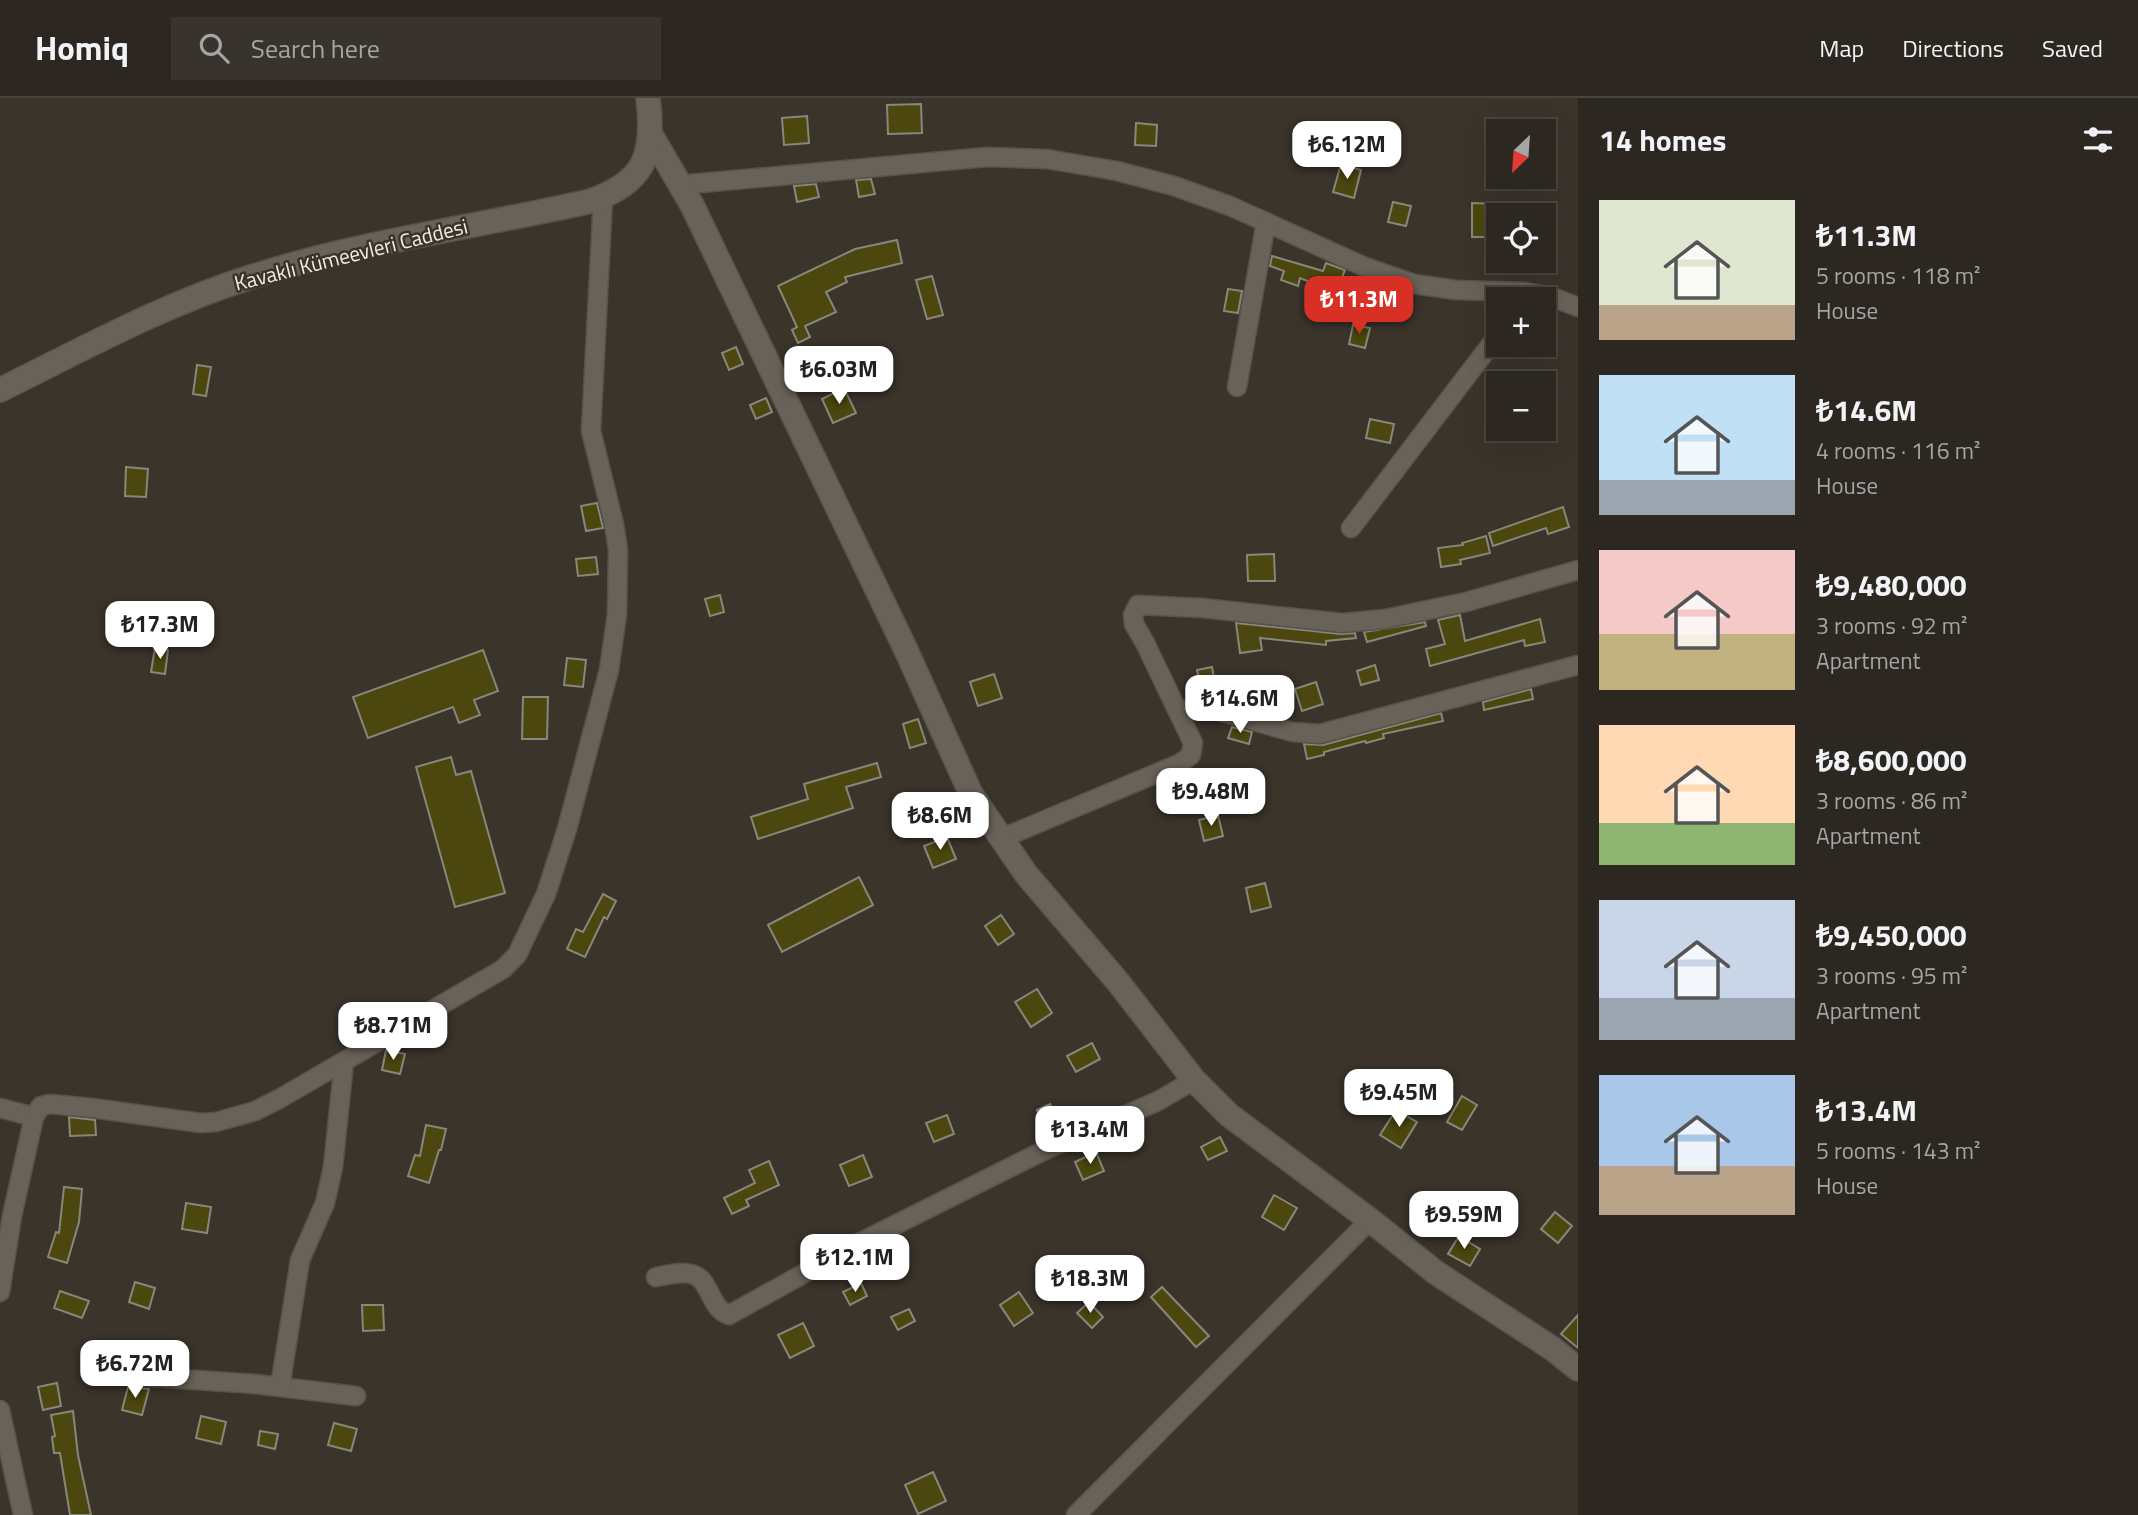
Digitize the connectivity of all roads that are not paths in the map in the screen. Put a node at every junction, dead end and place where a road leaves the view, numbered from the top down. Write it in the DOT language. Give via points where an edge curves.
graph roads {
  1 [pos="648,98"];
  2 [pos="651,135"];
  3 [pos="679,185"];
  4 [pos="603,197"];
  5 [pos="1266,222"];
  6 [pos="1486,292"];
  7 [pos="1556,299"];
  8 [pos="1578,307"];
  9 [pos="1486,350"];
  10 [pos="1237,387"];
  11 [pos="0,390"];
  12 [pos="1351,528"];
  13 [pos="1578,570"];
  14 [pos="1578,665"];
  15 [pos="1177,710"];
  16 [pos="1000,839"];
  17 [pos="344,1062"];
  18 [pos="1194,1080"];
  19 [pos="0,1108"];
  20 [pos="34,1117"];
  21 [pos="1370,1220"];
  22 [pos="656,1277"];
  23 [pos="0,1292"];
  24 [pos="1578,1369"];
  25 [pos="121,1375"];
  26 [pos="280,1387"];
  27 [pos="356,1396"];
  28 [pos="0,1410"];
  29 [pos="23,1515"];
  30 [pos="1076,1515"];
  1 -- 2 [label="street, Kavaklı Kümeevleri Caddesi"];
  2 -- 3 [label="street"];
  2 -- 4 [label="street, Kavaklı Kümeevleri Caddesi" via="637,171"];
  3 -- 5 [label="street" via="1020,157 1077,163 1174,186"];
  3 -- 16 [label="street" via="801,431 971,794"];
  4 -- 11 [label="street, Kavaklı Kümeevleri Caddesi" via="358,249 252,277 140,319"];
  4 -- 17 [label="street" via="591,431 618,551 617,614 608,670 555,869 527,938 509,964"];
  5 -- 6 [label="street" via="1414,284"];
  5 -- 10 [label="street"];
  7 -- 8 [label="street"];
  9 -- 12 [label="street"];
  13 -- 15 [label="street" via="1466,603 1365,623 1138,606 1134,624"];
  14 -- 15 [label="street" via="1320,734 1293,732 1212,709"];
  15 -- 16 [label="street" via="1193,743 1188,760"];
  16 -- 18 [label="street"];
  17 -- 20 [label="street" via="255,1111 216,1122 168,1121 50,1104"];
  17 -- 26 [label="street" via="333,1167 325,1203 300,1260"];
  18 -- 21 [label="street" via="1230,1115"];
  18 -- 22 [label="street" via="870,1237 729,1315 717,1307 695,1275"];
  19 -- 20 [label="street"];
  20 -- 23 [label="street"];
  21 -- 24 [label="street" via="1435,1272"];
  21 -- 30 [label="street"];
  25 -- 26 [label="street"];
  26 -- 27 [label="street"];
  28 -- 29 [label="street"];
}
